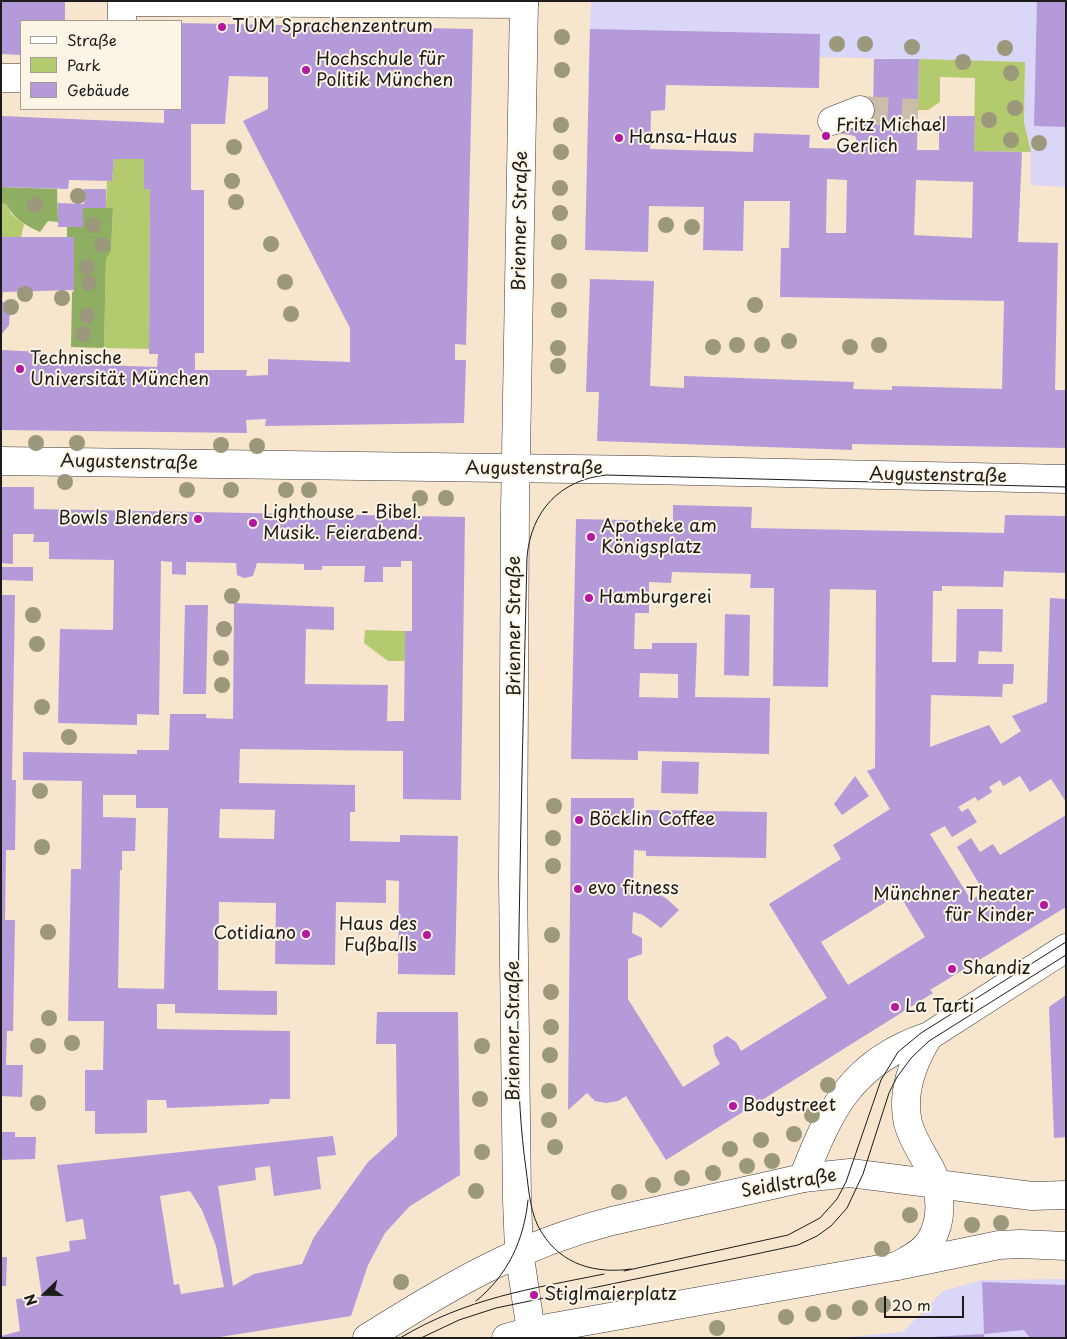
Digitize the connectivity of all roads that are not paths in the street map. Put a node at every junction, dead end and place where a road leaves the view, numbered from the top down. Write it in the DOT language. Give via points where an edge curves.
graph roads {
  1 [pos="524,2"];
  2 [pos="122,20"];
  3 [pos="1,78"];
  4 [pos="20,78"];
  5 [pos="860,110"];
  6 [pos="832,121"];
  7 [pos="1,461"];
  8 [pos="516,469"];
  9 [pos="1066,479"];
  10 [pos="1066,948"];
  11 [pos="929,1036"];
  12 [pos="803,1178"];
  13 [pos="936,1185"];
  14 [pos="1066,1195"];
  15 [pos="1066,1246"];
  16 [pos="519,1251"];
  17 [pos="897,1266"];
  18 [pos="523,1336"];
  19 [pos="367,1338"];
  1 -- 2 [label="main road" via="122,2"];
  1 -- 8 [label="main road, Brienner Straße"];
  3 -- 4 [label="main road"];
  5 -- 6 [label="main road"];
  7 -- 8 [label="main road, Augustenstraße"];
  8 -- 9 [label="main road, Augustenstraße"];
  8 -- 16 [label="main road, Brienner Straße" via="513,878"];
  10 -- 11 [label="main road"];
  11 -- 12 [label="main road" via="878,1059 855,1080 840,1099"];
  11 -- 13 [label="main road" via="915,1063 906,1104 911,1132"];
  12 -- 13 [label="main road, Seidlstraße" via="850,1173"];
  12 -- 16 [label="main road, Seidlstraße" via="583,1228"];
  13 -- 14 [label="main road, Seidlstraße" via="1032,1196"];
  13 -- 17 [label="main road" via="940,1206 938,1226 930,1242 920,1252"];
  15 -- 17 [label="main road" via="999,1245"];
  16 -- 18 [label="main road"];
  16 -- 19 [label="main road, Seidlstraße" via="464,1278"];
  17 -- 18 [label="main road"];
}
